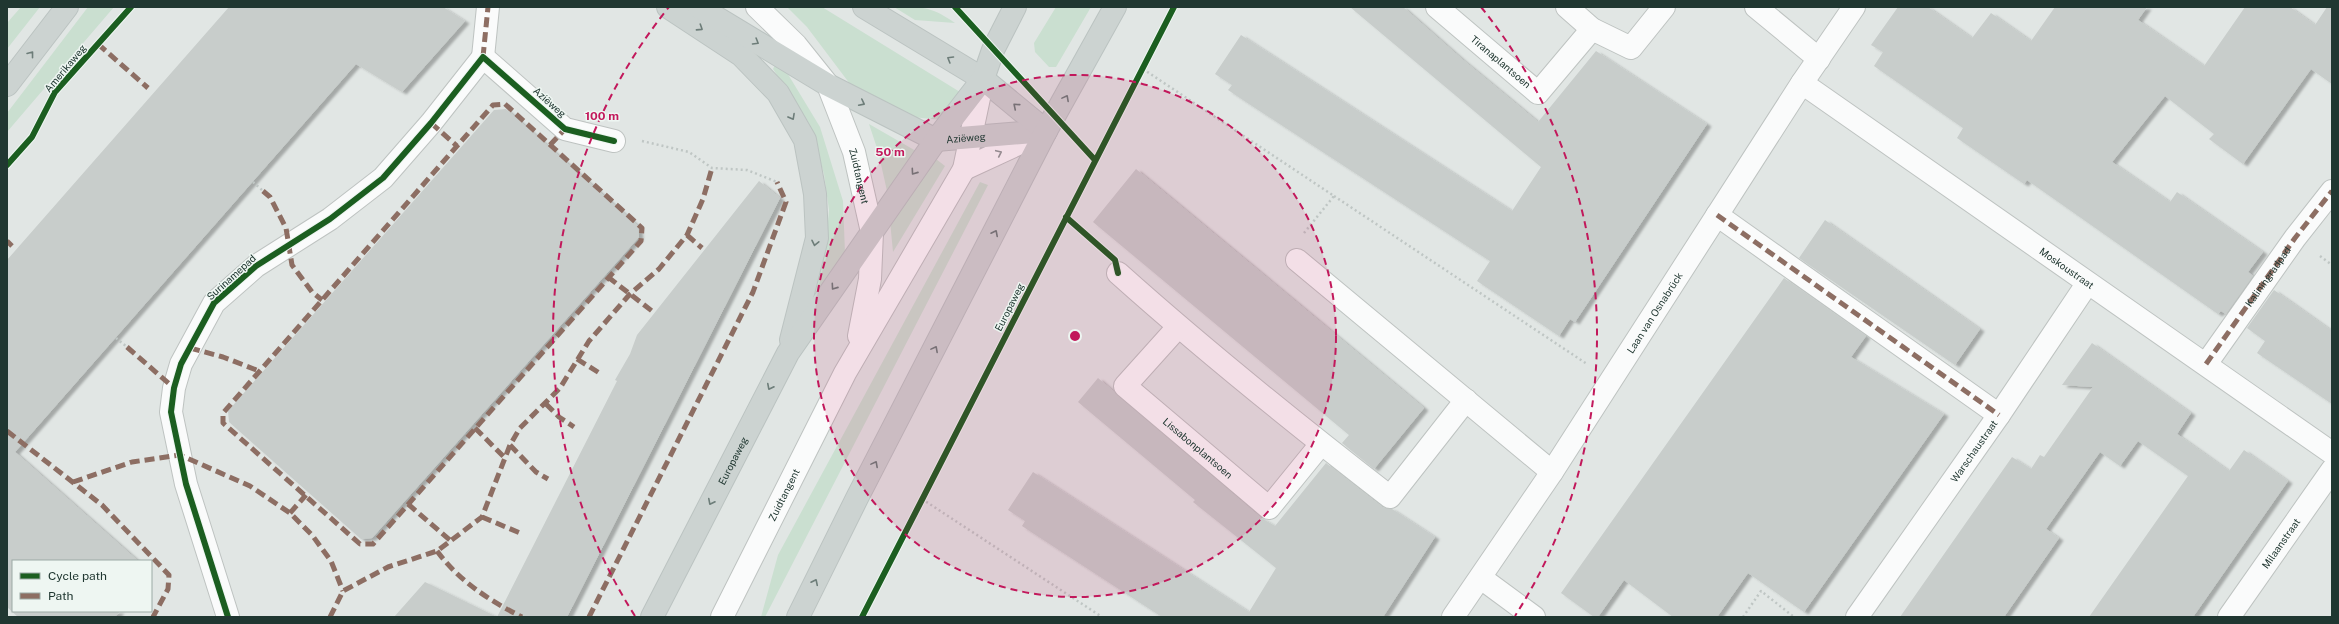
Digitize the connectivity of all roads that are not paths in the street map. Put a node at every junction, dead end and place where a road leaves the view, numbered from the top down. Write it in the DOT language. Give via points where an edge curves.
graph roads {
  1 [pos="67,7"];
  2 [pos="488,7"];
  3 [pos="668,7"];
  4 [pos="699,7"];
  5 [pos="757,7"];
  6 [pos="864,7"];
  7 [pos="1015,7"];
  8 [pos="1115,7"];
  9 [pos="1437,7"];
  10 [pos="1566,7"];
  11 [pos="1664,7"];
  12 [pos="1756,7"];
  13 [pos="1854,7"];
  14 [pos="1592,29"];
  15 [pos="483,56"];
  16 [pos="1819,59"];
  17 [pos="983,79"];
  18 [pos="1802,84"];
  19 [pos="7,85"];
  20 [pos="828,85"];
  21 [pos="1046,131"];
  22 [pos="971,137"];
  23 [pos="936,140"];
  24 [pos="614,141"];
  25 [pos="964,170"];
  26 [pos="2332,191"];
  27 [pos="1717,215"];
  28 [pos="872,232"];
  29 [pos="1297,260"];
  30 [pos="1118,273"];
  31 [pos="2087,284"];
  32 [pos="1178,327"];
  33 [pos="788,353"];
  34 [pos="2206,364"];
  35 [pos="845,373"];
  36 [pos="1466,400"];
  37 [pos="1999,415"];
  38 [pos="1321,444"];
  39 [pos="2332,453"];
  40 [pos="2332,470"];
  41 [pos="1552,472"];
  42 [pos="1481,578"];
  43 [pos="228,617"];
  44 [pos="652,617"];
  45 [pos="722,617"];
  46 [pos="798,617"];
  47 [pos="1454,617"];
  48 [pos="1534,617"];
  49 [pos="1857,617"];
  50 [pos="2229,617"];
  19 -- 1 [label="main road, one-way"];
  2 -- 15 [label="street"];
  3 -- 33 [label="main road, one-way" via="741,55 778,93 805,140 815,194 816,238"];
  4 -- 20 [label="main road, Aziëweg, one-way"];
  5 -- 20 [label="street, Zuidtangent" via="796,45"];
  17 -- 6 [label="main road, one-way"];
  7 -- 17 [label="main road, Europaweg" via="993,50"];
  21 -- 8 [label="main road, one-way"];
  9 -- 14 [label="street, Tiranaplantsoen" via="1538,93"];
  10 -- 14 [label="street"];
  11 -- 14 [label="street" via="1631,48"];
  12 -- 16 [label="street"];
  13 -- 16 [label="street, Laan van Osnabrück"];
  15 -- 24 [label="street, Aziëweg" via="565,129"];
  15 -- 43 [label="street, Surinamepad" via="431,123 383,178 330,218 256,266 214,303 181,364 174,388 172,412 186,484"];
  16 -- 18 [label="street, Laan van Osnabrück"];
  21 -- 17 [label="main road, one-way"];
  17 -- 22 [label="street, Zuidtangent"];
  17 -- 23 [label="main road, Europaweg"];
  18 -- 27 [label="street, Laan van Osnabrück"];
  18 -- 31 [label="street, Moskoustraat"];
  20 -- 23 [label="main road, Aziëweg, one-way"];
  20 -- 28 [label="street, Zuidtangent" via="854,152"];
  21 -- 22 [label="main road, Aziëweg"];
  25 -- 21 [label="street, one-way"];
  46 -- 21 [label="main road, one-way"];
  22 -- 23 [label="main road, Aziëweg"];
  22 -- 25 [label="street, Zuidtangent"];
  23 -- 28 [label="main road, Europaweg, one-way"];
  25 -- 35 [label="street, Zuidtangent"];
  26 -- 34 [label="street, Kaliningradpad" via="2294,238"];
  27 -- 37 [label="street"];
  27 -- 41 [label="street, Laan van Osnabrück"];
  28 -- 33 [label="main road, Europaweg, one-way"];
  28 -- 35 [label="street, Zuidtangent" via="870,280 862,327"];
  29 -- 36 [label="street"];
  30 -- 32 [label="street"];
  31 -- 34 [label="street, Moskoustraat"];
  31 -- 37 [label="street, Warschaustraat"];
  32 -- 38 [label="street"];
  32 -- 38 [label="street, Lissabonplantsoen" via="1125,386 1269,508"];
  33 -- 44 [label="main road, Europaweg, one-way"];
  34 -- 39 [label="street, Moskoustraat"];
  35 -- 45 [label="street, Zuidtangent"];
  36 -- 38 [label="street" via="1390,497"];
  36 -- 41 [label="street"];
  37 -- 49 [label="street, Warschaustraat"];
  40 -- 50 [label="street, Milaanstraat"];
  41 -- 42 [label="street, Laan van Osnabrück"];
  42 -- 47 [label="street, Laan van Osnabrück"];
  42 -- 48 [label="street"];
}
